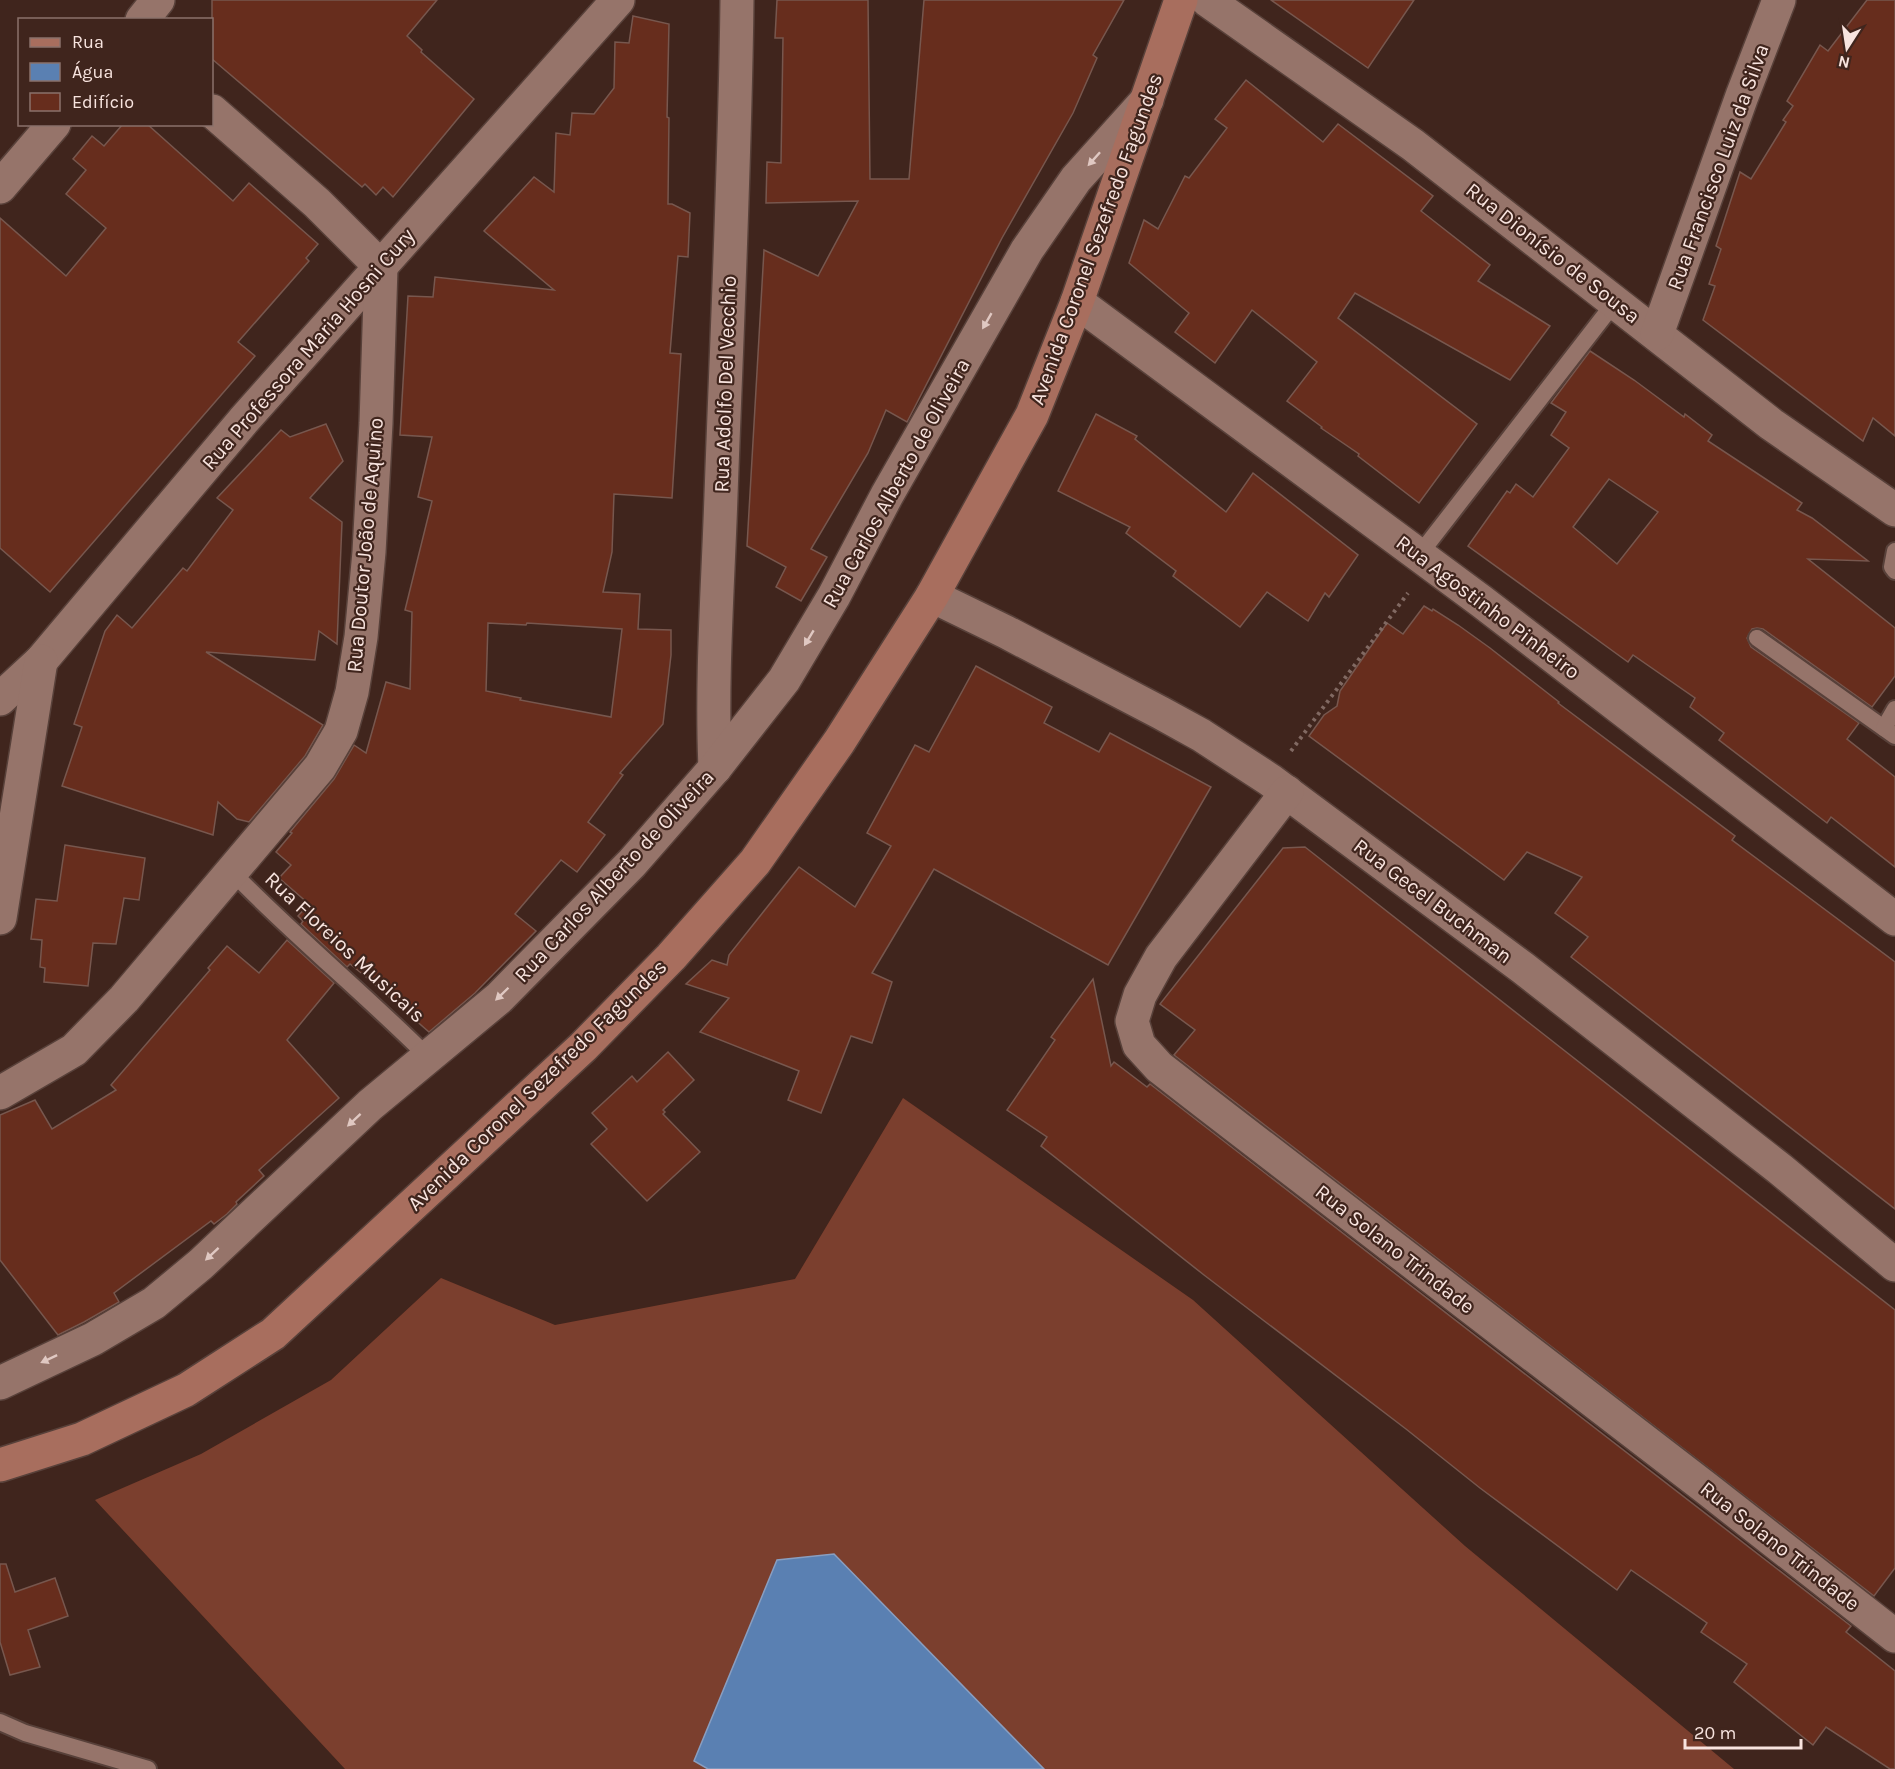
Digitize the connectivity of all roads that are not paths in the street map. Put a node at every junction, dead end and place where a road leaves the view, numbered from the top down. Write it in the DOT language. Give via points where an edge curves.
graph roads {
  1 [pos="158,0"];
  2 [pos="618,0"];
  3 [pos="737,0"];
  4 [pos="1181,0"];
  5 [pos="1208,0"];
  6 [pos="1779,0"];
  7 [pos="144,18"];
  8 [pos="1147,100"];
  9 [pos="213,112"];
  10 [pos="52,126"];
  11 [pos="0,187"];
  12 [pos="381,267"];
  13 [pos="1077,302"];
  14 [pos="1615,302"];
  15 [pos="1657,334"];
  16 [pos="1895,510"];
  17 [pos="1895,551"];
  18 [pos="1425,559"];
  19 [pos="1895,571"];
  20 [pos="932,596"];
  21 [pos="1757,638"];
  22 [pos="41,661"];
  23 [pos="0,699"];
  24 [pos="1895,709"];
  25 [pos="1890,732"];
  26 [pos="715,768"];
  27 [pos="1279,786"];
  28 [pos="231,871"];
  29 [pos="0,918"];
  30 [pos="1895,919"];
  31 [pos="428,1057"];
  32 [pos="0,1093"];
  33 [pos="1895,1265"];
  34 [pos="0,1383"];
  35 [pos="0,1465"];
  36 [pos="1895,1636"];
  37 [pos="0,1722"];
  38 [pos="148,1769"];
  1 -- 7 [label="street"];
  2 -- 12 [label="street, Rua Professora Maria Hosni Cury"];
  3 -- 26 [label="street, Rua Adolfo Del Vecchio" via="716,626"];
  4 -- 8 [label="main road, Avenida Coronel Sezefredo Fagundes"];
  5 -- 14 [label="street, Rua Dionísio de Sousa" via="1413,145"];
  6 -- 15 [label="street, Rua Francisco Luiz da Silva"];
  8 -- 13 [label="main road, Avenida Coronel Sezefredo Fagundes"];
  8 -- 26 [label="street, Rua Carlos Alberto de Oliveira, one-way" via="1076,179 1027,250 784,680"];
  9 -- 12 [label="street" via="317,203"];
  10 -- 11 [label="street"];
  12 -- 22 [label="street, Rua Professora Maria Hosni Cury" via="243,421"];
  12 -- 28 [label="street, Rua Doutor João de Aquino" via="369,552 352,692 341,731 320,767"];
  13 -- 18 [label="street, Rua Agostinho Pinheiro"];
  13 -- 20 [label="main road, Avenida Coronel Sezefredo Fagundes" via="1032,415"];
  14 -- 15 [label="street, Rua Dionísio de Sousa"];
  14 -- 18 [label="lane"];
  15 -- 16 [label="street, Rua Dionísio de Sousa" via="1771,424"];
  17 -- 19 [label="lane"];
  18 -- 30 [label="street, Rua Agostinho Pinheiro"];
  20 -- 27 [label="street, Rua Gecel Buchman" via="1161,713"];
  20 -- 35 [label="main road, Avenida Coronel Sezefredo Fagundes" via="839,742 755,862 671,957 583,1047 273,1334 186,1390 82,1439"];
  21 -- 25 [label="lane"];
  22 -- 23 [label="street, Rua Professora Maria Hosni Cury"];
  22 -- 29 [label="street"];
  24 -- 25 [label="lane"];
  26 -- 31 [label="street, Rua Carlos Alberto de Oliveira, one-way" via="632,863 500,998"];
  27 -- 33 [label="street, Rua Gecel Buchman" via="1522,968 1780,1169"];
  27 -- 36 [label="street, Rua Solano Trindade" via="1161,957 1140,995 1132,1021 1139,1045 1159,1067"];
  28 -- 31 [label="lane, Rua Floreios Musicais"];
  28 -- 32 [label="street, Rua Doutor João de Aquino" via="124,999 74,1050"];
  31 -- 34 [label="street, Rua Carlos Alberto de Oliveira, one-way" via="153,1303 93,1339"];
  37 -- 38 [label="lane"];
}
